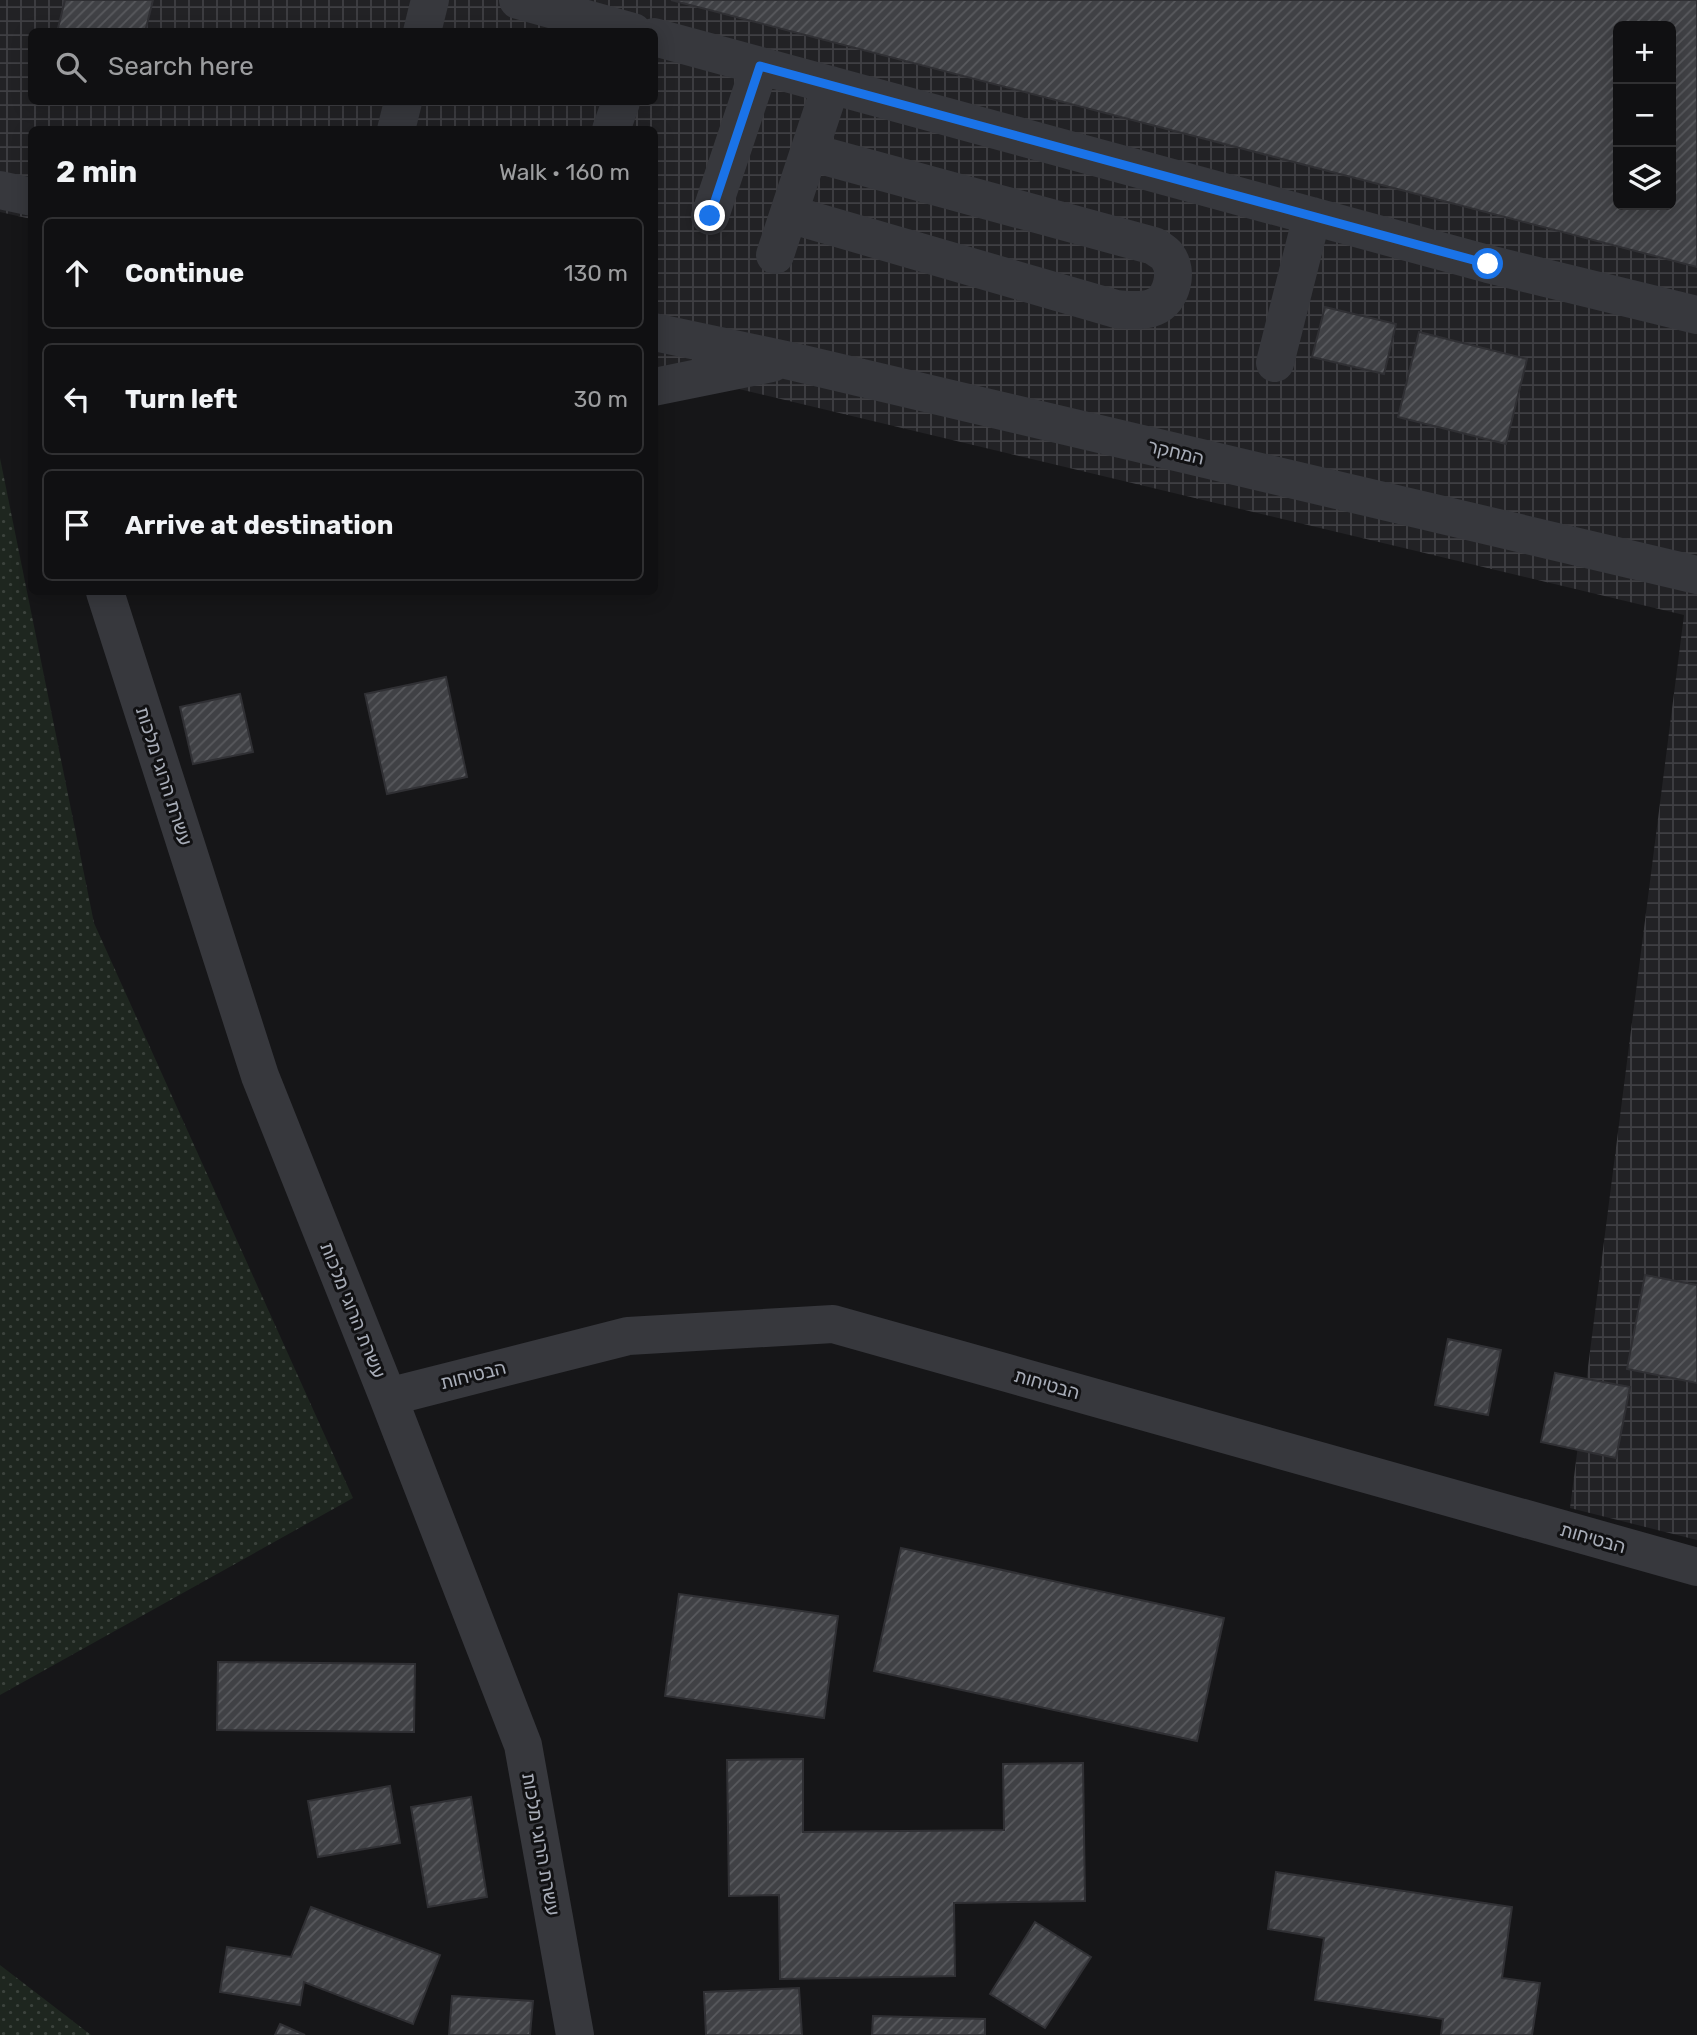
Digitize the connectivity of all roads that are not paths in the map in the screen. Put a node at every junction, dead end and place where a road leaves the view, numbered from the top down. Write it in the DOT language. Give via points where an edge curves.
graph roads {
  1 [pos="430,0"];
  2 [pos="518,0"];
  3 [pos="423,28"];
  4 [pos="620,28"];
  5 [pos="658,38"];
  6 [pos="760,66"];
  7 [pos="831,85"];
  8 [pos="402,105"];
  9 [pos="620,105"];
  10 [pos="397,126"];
  11 [pos="612,126"];
  12 [pos="810,152"];
  13 [pos="0,190"];
  14 [pos="28,196"];
  15 [pos="789,214"];
  16 [pos="710,216"];
  17 [pos="1312,216"];
  18 [pos="775,255"];
  19 [pos="1697,314"];
  20 [pos="658,333"];
  21 [pos="786,360"];
  22 [pos="1275,363"];
  23 [pos="658,386"];
  24 [pos="1697,575"];
  25 [pos="106,595"];
  26 [pos="388,1397"];
  27 [pos="1697,1567"];
  28 [pos="575,2035"];
  1 -- 3 [label="street"];
  2 -- 4 [label="street"];
  5 -- 6 [label="street"];
  6 -- 7 [label="street"];
  6 -- 16 [label="street"];
  7 -- 12 [label="street"];
  7 -- 17 [label="street"];
  8 -- 10 [label="street"];
  9 -- 11 [label="street"];
  12 -- 15 [label="street"];
  12 -- 15 [label="street" via="1154,246 1167,255 1173,267 1168,295 1157,307 1116,309"];
  13 -- 14 [label="street"];
  15 -- 18 [label="street"];
  17 -- 19 [label="street"];
  17 -- 22 [label="street"];
  20 -- 21 [label="street, המחקר"];
  21 -- 23 [label="street"];
  21 -- 24 [label="street, המחקר"];
  25 -- 26 [label="street, עשרת הרוגי מלכות" via="260,1076"];
  26 -- 27 [label="street, הבטיחות" via="628,1336 833,1324"];
  26 -- 28 [label="street, עשרת הרוגי מלכות" via="523,1745"];
}
